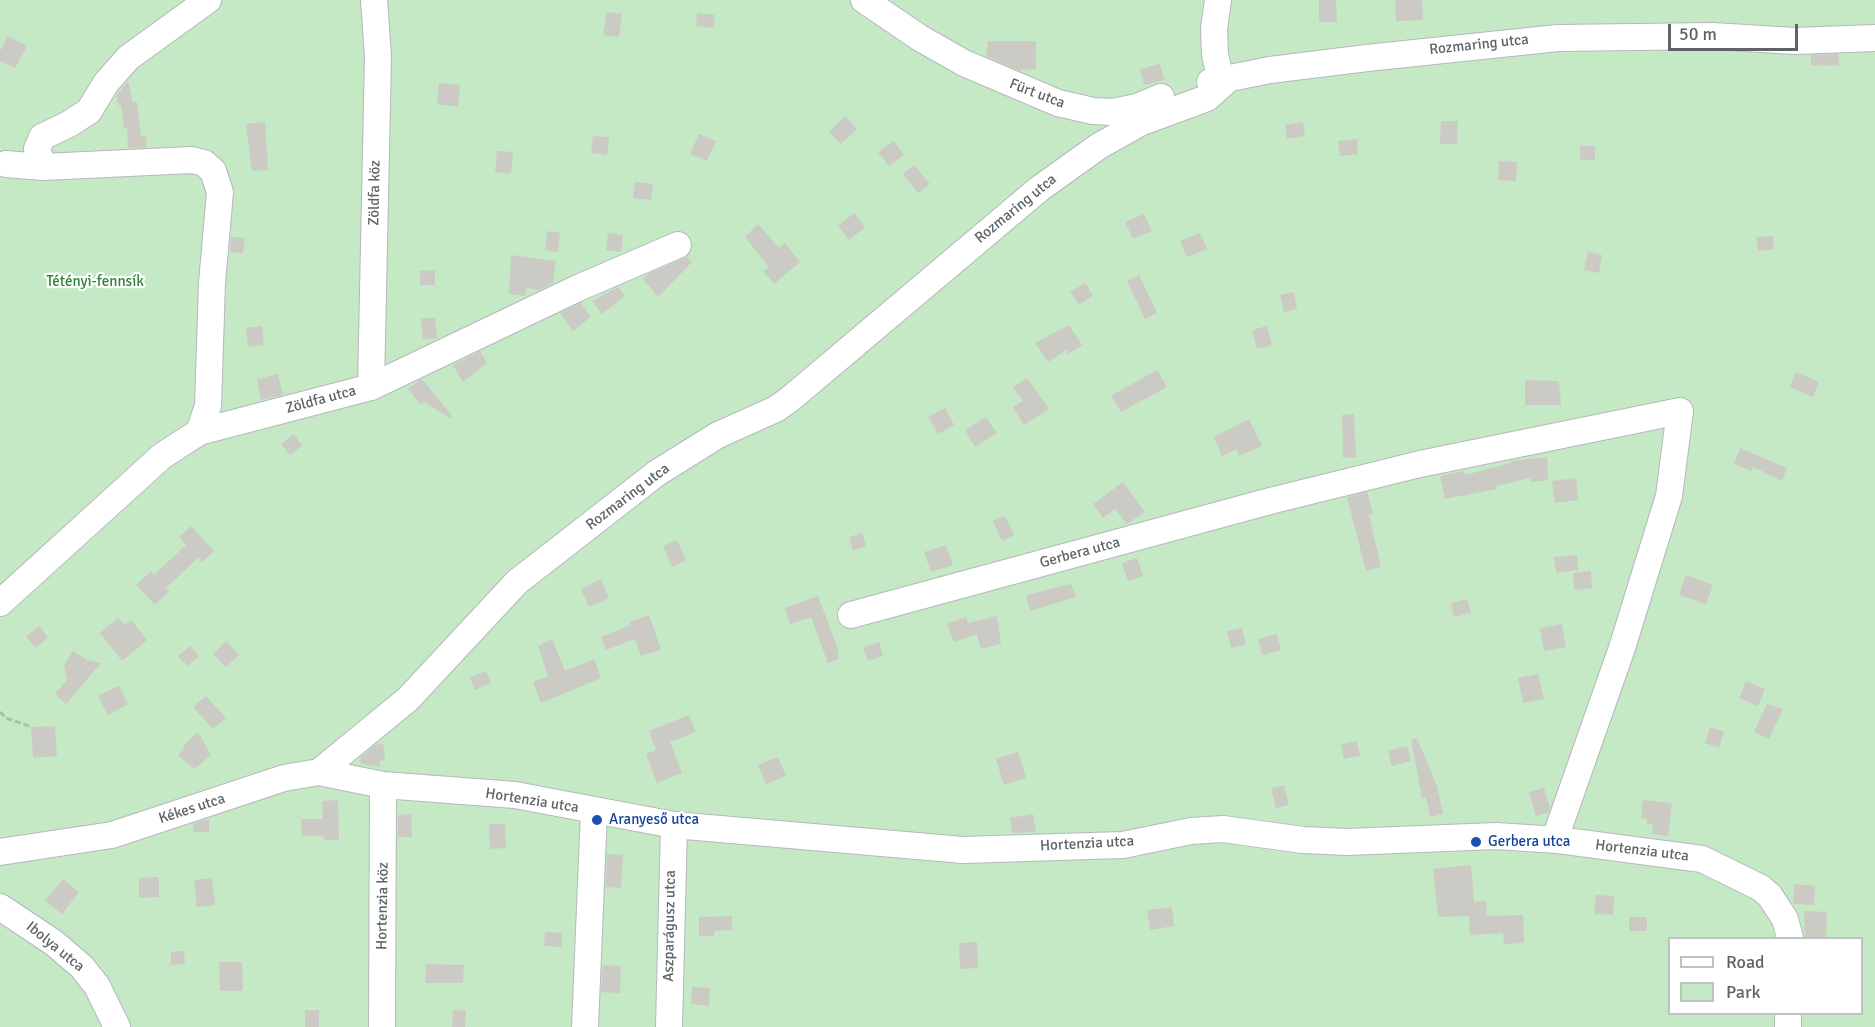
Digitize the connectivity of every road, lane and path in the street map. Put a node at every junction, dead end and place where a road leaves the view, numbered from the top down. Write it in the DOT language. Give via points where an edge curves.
graph roads {
  1 [pos="208,0"];
  2 [pos="375,0"];
  3 [pos="864,0"];
  4 [pos="1218,0"];
  5 [pos="1875,38"];
  6 [pos="1227,80"];
  7 [pos="6,164"];
  8 [pos="43,167"];
  9 [pos="678,245"];
  10 [pos="371,387"];
  11 [pos="199,432"];
  12 [pos="0,603"];
  13 [pos="851,615"];
  14 [pos="0,712"];
  15 [pos="29,726"];
  16 [pos="319,772"];
  17 [pos="383,784"];
  18 [pos="594,811"];
  19 [pos="674,825"];
  20 [pos="1558,840"];
  21 [pos="0,852"];
  22 [pos="0,908"];
  23 [pos="1790,937"];
  24 [pos="117,1027"];
  25 [pos="382,1027"];
  26 [pos="585,1027"];
  27 [pos="669,1027"];
  1 -- 8 [label="street" via="128,58 89,111 42,137 37,149"];
  2 -- 10 [label="street, Zöldfa köz" via="378,56"];
  3 -- 6 [label="street, Fürt utca" via="964,63 1058,104 1113,112 1137,107 1192,85"];
  4 -- 6 [label="street" via="1214,49 1219,72"];
  5 -- 6 [label="street, Rozmaring utca" via="1794,42 1713,36 1558,38 1345,60"];
  6 -- 16 [label="street, Rozmaring utca" via="1207,98 1142,122 1099,146 1021,204 790,399 718,435 657,473 517,582 408,699"];
  7 -- 8 [label="street"];
  8 -- 11 [label="street" via="192,160 213,171 220,192 208,406"];
  9 -- 10 [label="street, Zöldfa utca"];
  10 -- 11 [label="street, Zöldfa utca"];
  11 -- 12 [label="street, Zöldfa utca" via="162,456"];
  13 -- 20 [label="street, Gerbera utca" via="1420,464 1680,411 1669,496 1622,648 1559,827"];
  14 -- 15 [label="path"];
  16 -- 17 [label="street, Kékes utca"];
  16 -- 21 [label="street, Kékes utca" via="284,778 112,835"];
  17 -- 18 [label="street, Hortenzia utca" via="515,795"];
  17 -- 25 [label="street, Hortenzia köz"];
  18 -- 19 [label="street, Hortenzia utca"];
  18 -- 26 [label="street"];
  19 -- 20 [label="street, Hortenzia utca" via="963,850 1123,844 1223,829 1347,842 1496,836"];
  19 -- 27 [label="street, Aszparágusz utca"];
  20 -- 23 [label="street, Hortenzia utca" via="1702,859 1770,896 1785,919"];
  22 -- 24 [label="street, Ibolya utca" via="54,943 82,967 98,986"];
}
